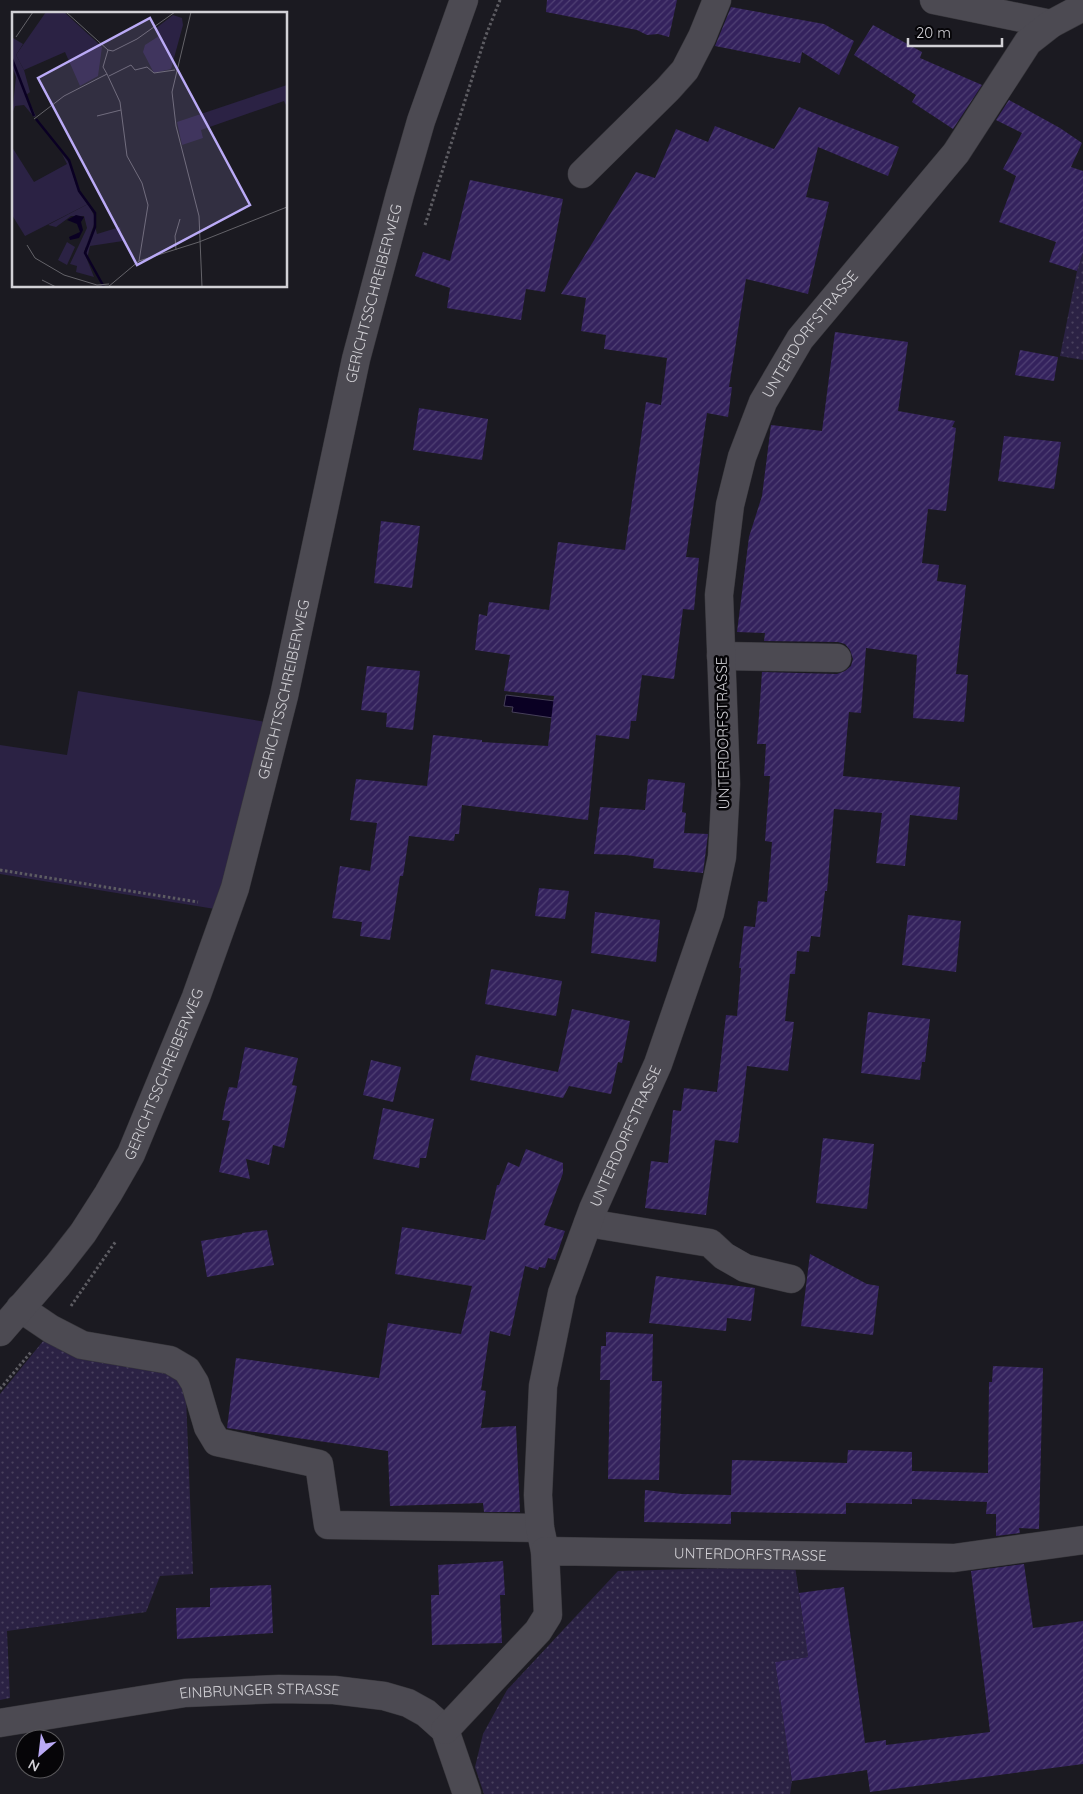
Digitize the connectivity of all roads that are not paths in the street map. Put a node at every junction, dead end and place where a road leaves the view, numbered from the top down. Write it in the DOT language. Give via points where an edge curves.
graph roads {
  1 [pos="464,0"];
  2 [pos="717,0"];
  3 [pos="934,0"];
  4 [pos="1083,7"];
  5 [pos="1051,24"];
  6 [pos="582,174"];
  7 [pos="721,656"];
  8 [pos="837,658"];
  9 [pos="588,1223"];
  10 [pos="791,1279"];
  11 [pos="20,1308"];
  12 [pos="0,1332"];
  13 [pos="542,1540"];
  14 [pos="1083,1540"];
  15 [pos="0,1723"];
  16 [pos="445,1730"];
  17 [pos="468,1794"];
  1 -- 11 [label="street, GERICHTSSCHREIBERWEG" via="421,121 356,359 284,696 235,888 196,997 130,1154 83,1233"];
  2 -- 6 [label="street" via="684,70"];
  3 -- 5 [label="street"];
  4 -- 5 [label="street, UNTERDORFSTRASSE"];
  5 -- 7 [label="street, UNTERDORFSTRASSE" via="1028,42 956,153 800,339 763,402 742,456 730,504 719,595"];
  7 -- 8 [label="street"];
  7 -- 9 [label="street, UNTERDORFSTRASSE" via="726,784 722,856 710,913 658,1064"];
  9 -- 10 [label="street" via="710,1243 745,1268"];
  9 -- 13 [label="street, UNTERDORFSTRASSE" via="562,1293 544,1386 538,1495"];
  11 -- 12 [label="street, GERICHTSSCHREIBERWEG"];
  11 -- 13 [label="street" via="82,1345 170,1360 187,1370 195,1383 208,1427 217,1442 319,1464 328,1525"];
  13 -- 14 [label="street, UNTERDORFSTRASSE" via="954,1558"];
  13 -- 16 [label="street, UNTERDORFSTRASSE" via="548,1615 538,1631"];
  15 -- 16 [label="street, EINBRUNGER STRASSE" via="185,1693 334,1690 384,1696 408,1703"];
  16 -- 17 [label="street"];
}
